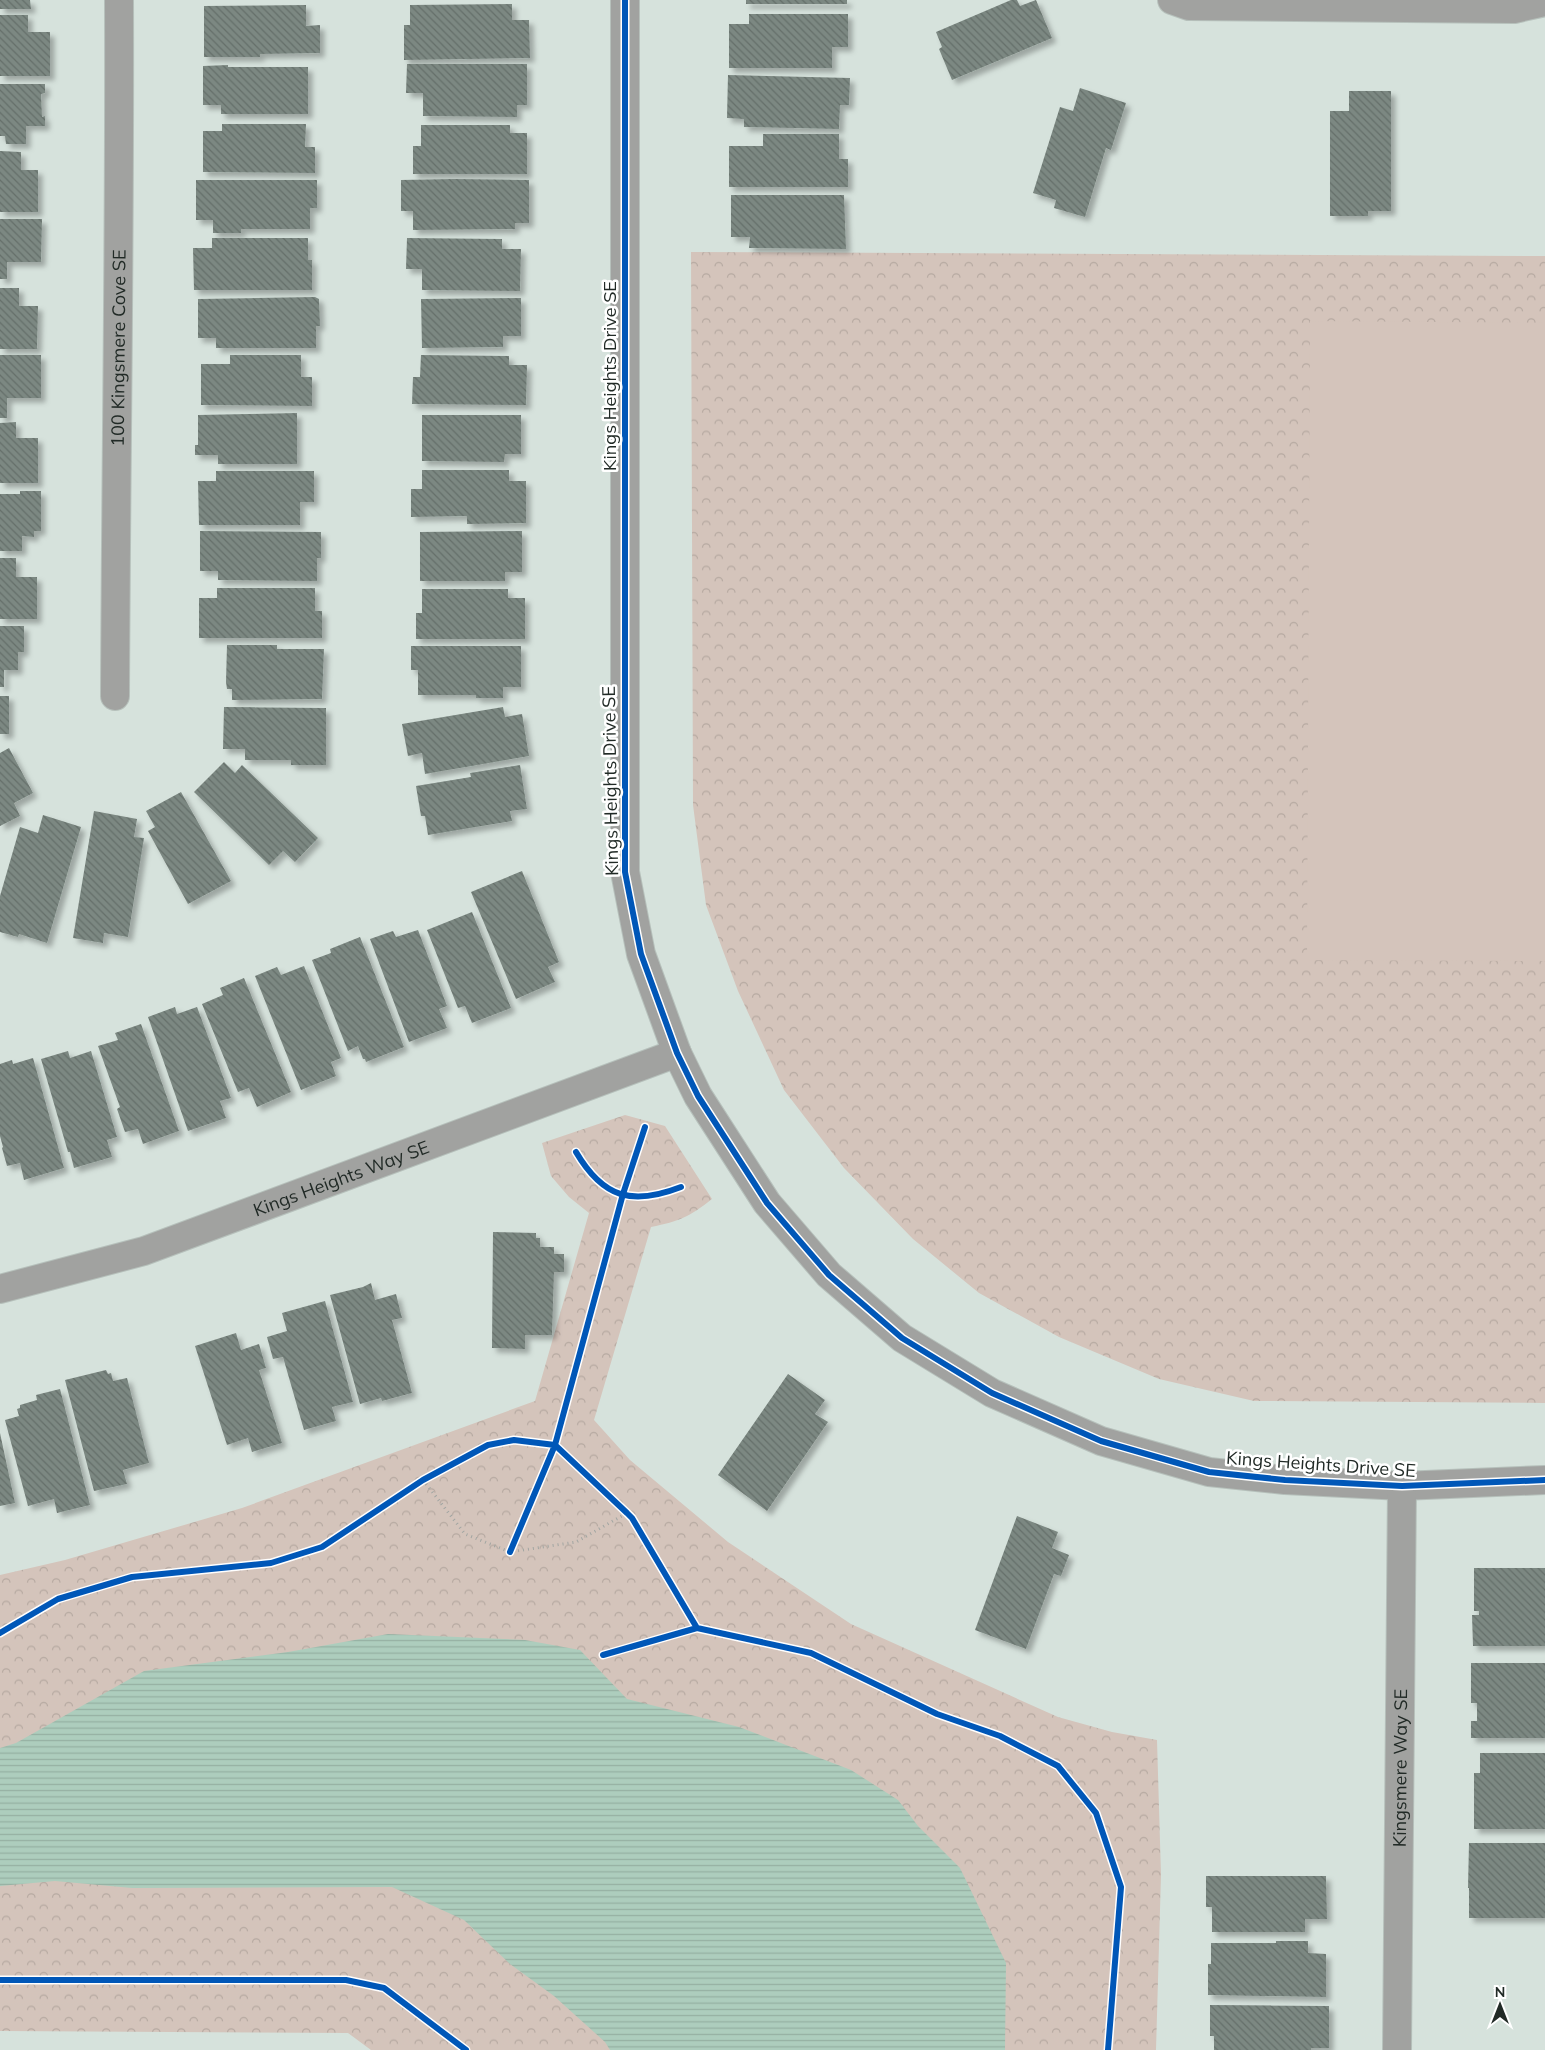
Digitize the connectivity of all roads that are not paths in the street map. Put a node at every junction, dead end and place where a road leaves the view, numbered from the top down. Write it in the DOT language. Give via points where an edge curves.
graph roads {
  1 [pos="119,0"];
  2 [pos="625,0"];
  3 [pos="1172,0"];
  4 [pos="1545,2"];
  5 [pos="115,696"];
  6 [pos="677,1053"];
  7 [pos="0,1289"];
  8 [pos="1545,1480"];
  9 [pos="1402,1486"];
  10 [pos="1397,2050"];
  1 -- 5 [label="street, 100 Kingsmere Cove SE"];
  2 -- 6 [label="street, Kings Heights Drive SE" via="625,872 641,954"];
  3 -- 4 [label="street" via="1189,6 1514,9"];
  6 -- 7 [label="street, Kings Heights Way SE" via="144,1251"];
  6 -- 9 [label="street, Kings Heights Drive SE" via="698,1096 767,1203 829,1275 902,1338 992,1393 1101,1441 1209,1472"];
  8 -- 9 [label="street, Kings Heights Drive SE"];
  9 -- 10 [label="street, Kingsmere Way SE"];
}
